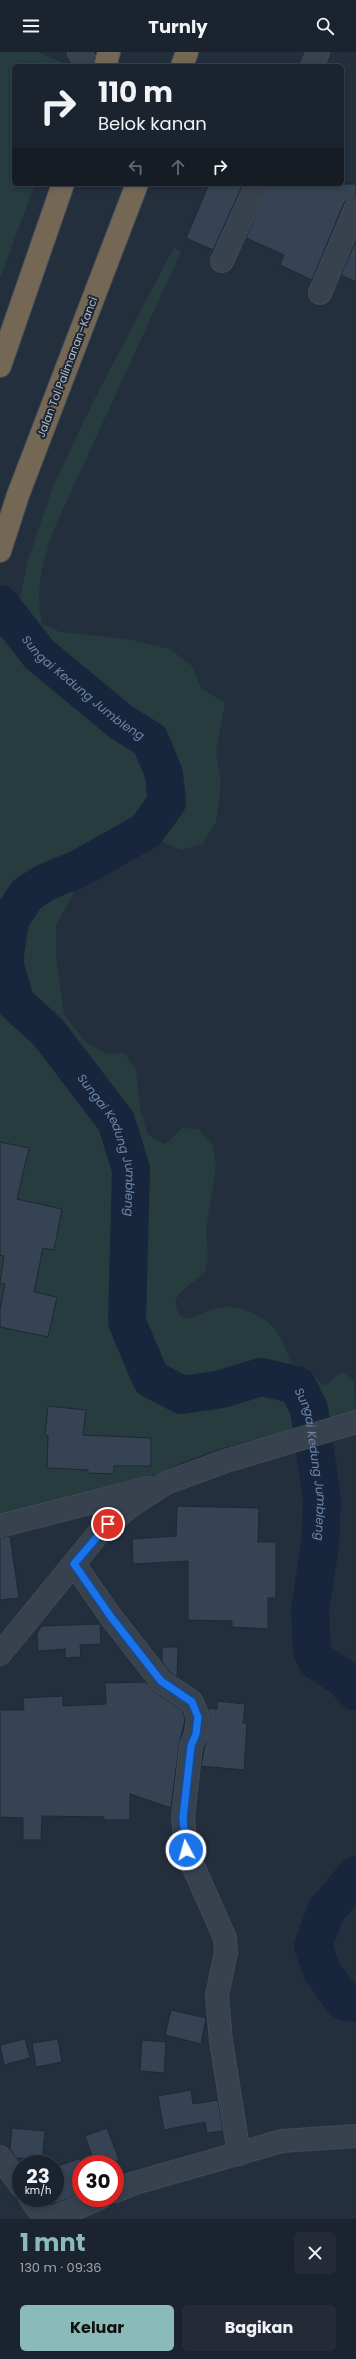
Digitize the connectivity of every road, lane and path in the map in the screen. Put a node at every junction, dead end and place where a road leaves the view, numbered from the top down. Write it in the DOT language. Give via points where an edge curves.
graph roads {
  1 [pos="79,52"];
  2 [pos="110,52"];
  3 [pos="187,52"];
  4 [pos="318,52"];
  5 [pos="87,64"];
  6 [pos="106,64"];
  7 [pos="183,64"];
  8 [pos="313,64"];
  9 [pos="62,186"];
  10 [pos="136,186"];
  11 [pos="256,186"];
  12 [pos="356,208"];
  13 [pos="222,261"];
  14 [pos="320,293"];
  15 [pos="0,366"];
  16 [pos="0,551"];
  17 [pos="356,1422"];
  18 [pos="166,1483"];
  19 [pos="0,1526"];
  20 [pos="74,1564"];
  21 [pos="0,1654"];
  22 [pos="356,2136"];
  23 [pos="239,2154"];
  24 [pos="0,2157"];
  25 [pos="12,2174"];
  26 [pos="124,2187"];
  27 [pos="36,2207"];
  28 [pos="79,2207"];
  29 [pos="45,2219"];
  30 [pos="51,2219"];
  1 -- 5 [label="street"];
  2 -- 6 [label="highway"];
  3 -- 7 [label="highway"];
  4 -- 8 [label="street"];
  9 -- 15 [label="highway"];
  10 -- 16 [label="highway, Jalan Tol Palimanan–Kanci" via="18,495"];
  11 -- 13 [label="street"];
  12 -- 14 [label="street"];
  17 -- 18 [label="street" via="238,1456"];
  18 -- 19 [label="street"];
  18 -- 20 [label="street" via="108,1524"];
  20 -- 21 [label="street"];
  20 -- 23 [label="street" via="161,1681 192,1702 198,1717 196,1734 191,1746 183,1818 186,1850 225,1938 226,1952 217,1996 221,2041"];
  22 -- 23 [label="street" via="282,2141"];
  23 -- 26 [label="street"];
  24 -- 25 [label="street"];
  27 -- 29 [label="street"];
  28 -- 30 [label="street"];
}
